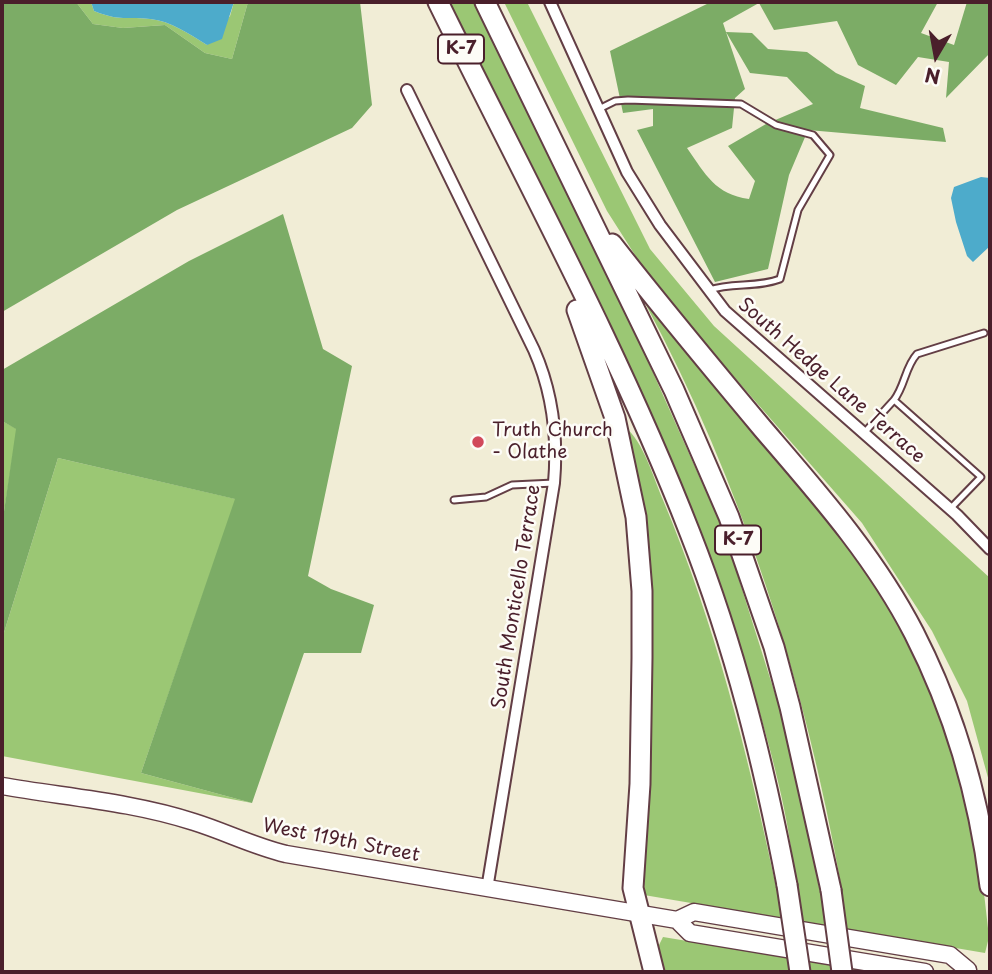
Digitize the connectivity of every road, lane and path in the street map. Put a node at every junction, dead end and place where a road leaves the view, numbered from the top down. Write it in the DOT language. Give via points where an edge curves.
graph roads {
  1 [pos="438,2"];
  2 [pos="485,2"];
  3 [pos="550,2"];
  4 [pos="407,90"];
  5 [pos="599,109"];
  6 [pos="587,211"];
  7 [pos="549,228"];
  8 [pos="709,290"];
  9 [pos="984,333"];
  10 [pos="894,400"];
  11 [pos="864,433"];
  12 [pos="554,483"];
  13 [pos="454,500"];
  14 [pos="950,509"];
  15 [pos="990,549"];
  16 [pos="2,786"];
  17 [pos="990,886"];
  18 [pos="486,889"];
  19 [pos="640,914"];
  20 [pos="677,920"];
  21 [pos="970,971"];
  22 [pos="654,972"];
  23 [pos="800,972"];
  24 [pos="842,972"];
  25 [pos="925,972"];
  1 -- 7 [label="highway, K-7"];
  2 -- 6 [label="highway, K-7"];
  3 -- 5 [label="street, South Hedge Lane Terrace"];
  4 -- 12 [label="street, South Monticello Terrace" via="543,370 556,430"];
  5 -- 8 [label="street, South Hedge Lane Terrace" via="627,172"];
  5 -- 8 [label="lane" via="628,100 741,104 776,125 813,135 830,155 798,210 780,279"];
  6 -- 17 [label="highway" via="840,520 888,589 913,631 951,715 974,791"];
  6 -- 24 [label="highway, K-7, bridge" via="697,440 750,575 793,719 831,890"];
  7 -- 19 [label="highway" via="615,418 636,517 642,658 633,888"];
  7 -- 23 [label="highway, K-7, bridge" via="638,410 695,546 750,717 787,885"];
  8 -- 11 [label="street, South Hedge Lane Terrace" via="725,311"];
  9 -- 10 [label="lane" via="917,354"];
  10 -- 11 [label="lane"];
  10 -- 14 [label="lane" via="981,477"];
  11 -- 14 [label="street, South Hedge Lane Terrace"];
  12 -- 13 [label="lane" via="512,485 486,497"];
  12 -- 18 [label="street, South Monticello Terrace"];
  14 -- 15 [label="street, South Hedge Lane Terrace"];
  16 -- 18 [label="main road, West 119th Street" via="164,814 286,854"];
  18 -- 19 [label="main road, West 119th Street"];
  19 -- 20 [label="main road, West 119th Street"];
  19 -- 22 [label="highway"];
  20 -- 21 [label="main road, West 119th Street" via="694,912 950,955"];
  20 -- 25 [label="main road, West 119th Street" via="690,933"];
}
